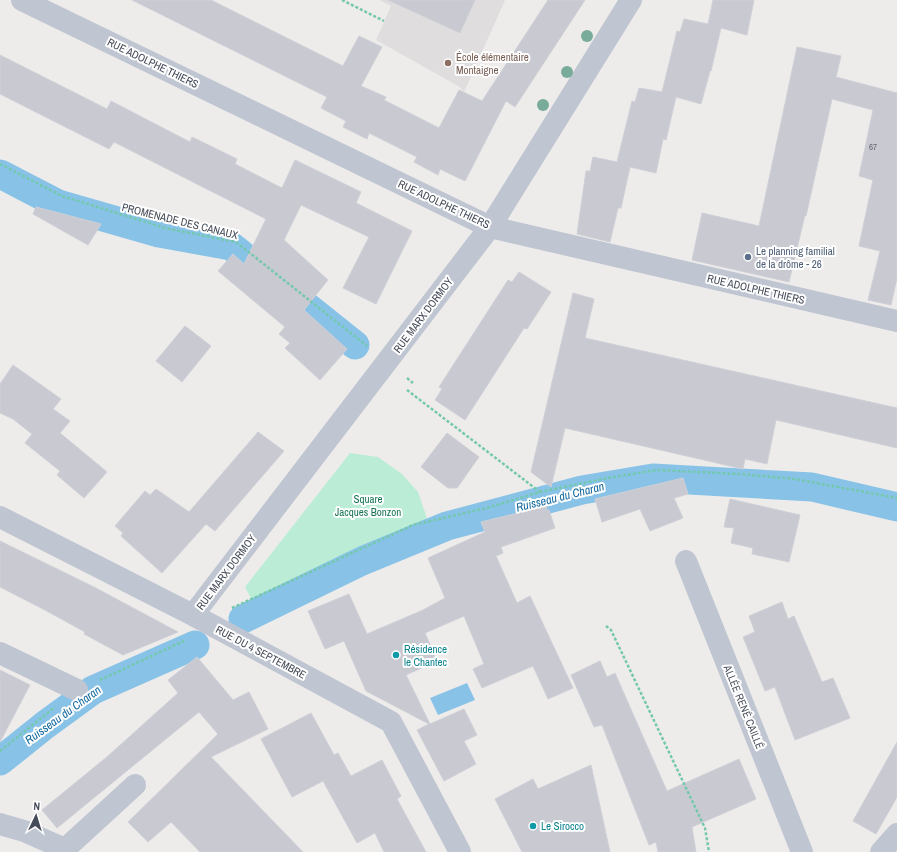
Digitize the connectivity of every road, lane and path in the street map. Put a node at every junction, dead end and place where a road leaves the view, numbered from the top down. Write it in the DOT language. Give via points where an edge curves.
graph roads {
  1 [pos="22,0"];
  2 [pos="342,0"];
  3 [pos="631,0"];
  4 [pos="384,21"];
  5 [pos="0,164"];
  6 [pos="490,227"];
  7 [pos="897,321"];
  8 [pos="387,362"];
  9 [pos="413,383"];
  10 [pos="407,390"];
  11 [pos="540,492"];
  12 [pos="897,498"];
  13 [pos="0,517"];
  14 [pos="686,561"];
  15 [pos="230,608"];
  16 [pos="193,615"];
  17 [pos="606,626"];
  18 [pos="0,653"];
  19 [pos="77,690"];
  20 [pos="135,785"];
  21 [pos="0,824"];
  22 [pos="897,834"];
  23 [pos="460,852"];
  24 [pos="710,852"];
  25 [pos="802,852"];
  26 [pos="881,852"];
  1 -- 6 [label="street, RUE ADOLPHE THIERS"];
  2 -- 4 [label="path"];
  3 -- 6 [label="street, RUE MARX DORMOY"];
  5 -- 8 [label="path, PROMENADE DES CANAUX" via="62,196 165,228 236,242"];
  6 -- 7 [label="street, RUE ADOLPHE THIERS"];
  6 -- 8 [label="street, RUE MARX DORMOY"];
  8 -- 9 [label="path, PROMENADE DES CANAUX"];
  8 -- 16 [label="street, RUE MARX DORMOY"];
  10 -- 11 [label="path"];
  11 -- 12 [label="path" via="657,470 795,479"];
  11 -- 15 [label="path" via="486,508 413,524"];
  13 -- 16 [label="street, RUE DU 4 SEPTEMBRE"];
  14 -- 25 [label="street, ALLÉE RENÉ CAILLÉ"];
  16 -- 23 [label="street, RUE DU 4 SEPTEMBRE" via="391,722"];
  17 -- 24 [label="path" via="611,630 705,828"];
  18 -- 19 [label="street"];
  20 -- 21 [label="street" via="65,849 24,831"];
  22 -- 26 [label="street"];
}
